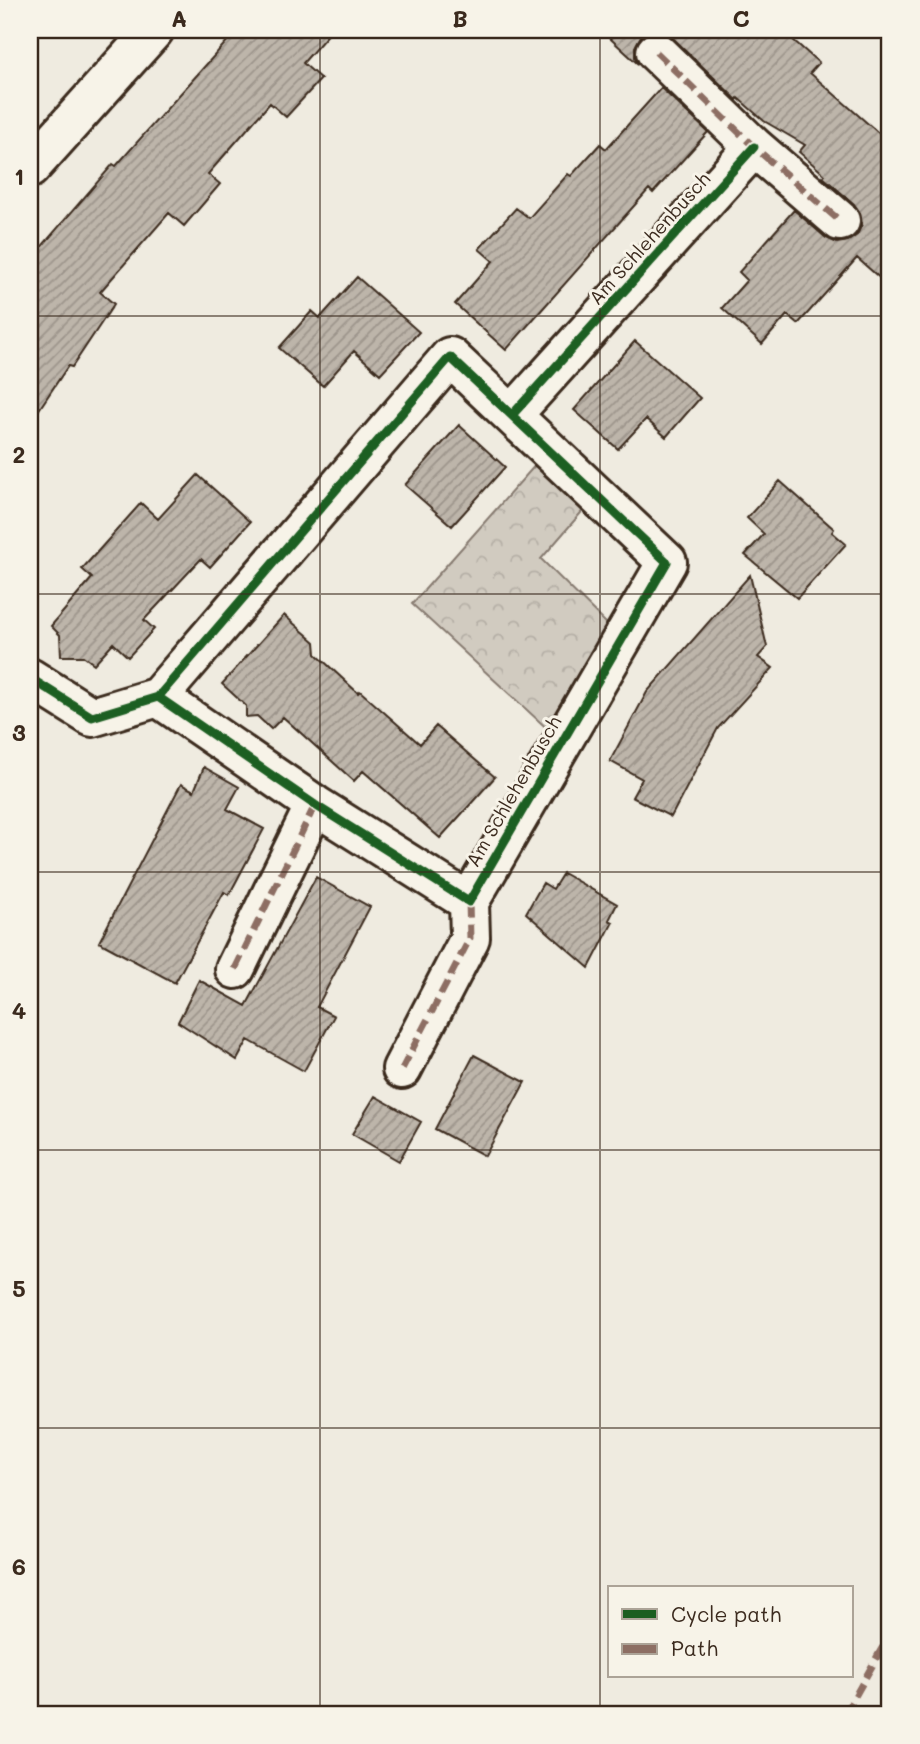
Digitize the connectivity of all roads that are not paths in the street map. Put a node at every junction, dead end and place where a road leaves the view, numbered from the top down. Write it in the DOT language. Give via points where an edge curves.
graph roads {
  1 [pos="155,30"];
  2 [pos="656,52"];
  3 [pos="754,147"];
  4 [pos="30,168"];
  5 [pos="840,221"];
  6 [pos="513,414"];
  7 [pos="30,678"];
  8 [pos="158,697"];
  9 [pos="315,805"];
  10 [pos="469,902"];
  11 [pos="235,969"];
  12 [pos="402,1069"];
  1 -- 4 [label="street"];
  2 -- 3 [label="street"];
  3 -- 5 [label="street"];
  3 -- 6 [label="street, Am Schlehenbusch"];
  6 -- 8 [label="street, Am Schlehenbusch" via="450,357"];
  6 -- 10 [label="street, Am Schlehenbusch" via="667,562"];
  7 -- 8 [label="street" via="92,717"];
  8 -- 9 [label="street"];
  9 -- 10 [label="street"];
  9 -- 11 [label="street"];
  10 -- 12 [label="street" via="470,937"];
}
